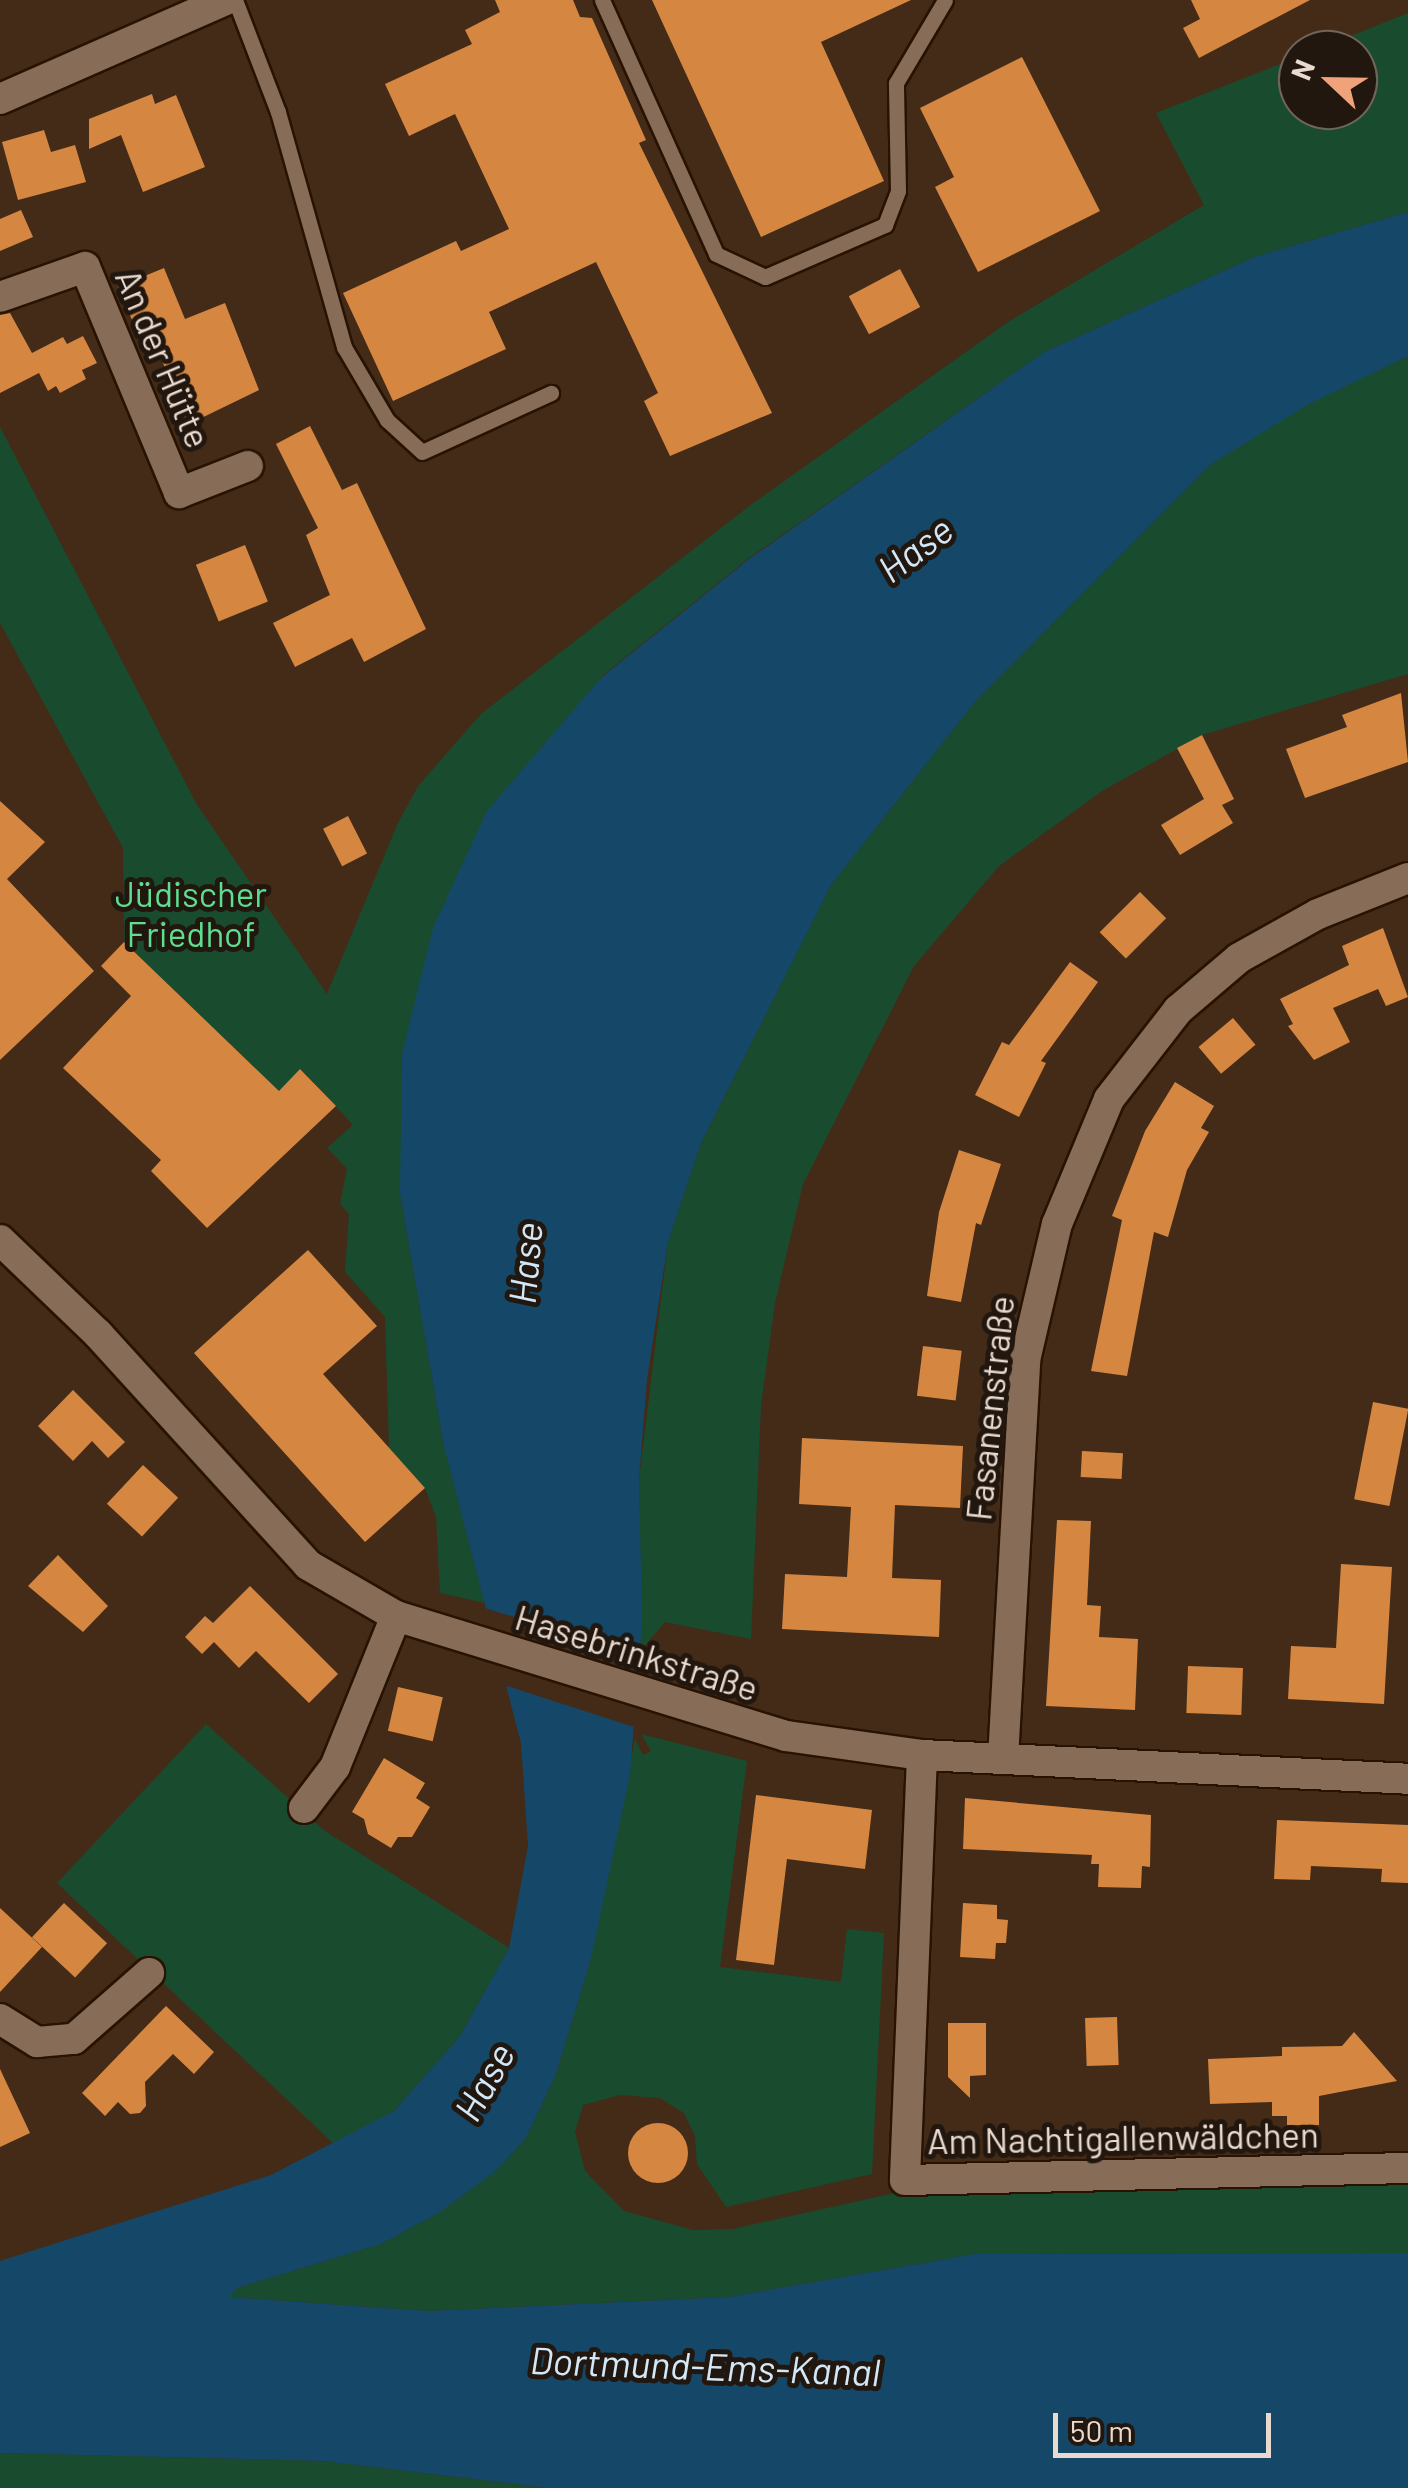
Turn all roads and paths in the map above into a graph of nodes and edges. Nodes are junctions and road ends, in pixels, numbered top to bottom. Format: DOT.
graph roads {
  1 [pos="226,0"];
  2 [pos="235,0"];
  3 [pos="602,0"];
  4 [pos="945,0"];
  5 [pos="0,99"];
  6 [pos="0,297"];
  7 [pos="551,393"];
  8 [pos="248,466"];
  9 [pos="1408,878"];
  10 [pos="0,1240"];
  11 [pos="396,1616"];
  12 [pos="922,1755"];
  13 [pos="1003,1759"];
  14 [pos="1408,1779"];
  15 [pos="304,1808"];
  16 [pos="149,1973"];
  17 [pos="0,2019"];
  18 [pos="1408,2168"];
  1 -- 5 [label="street"];
  2 -- 7 [label="lane"];
  3 -- 4 [label="lane"];
  6 -- 8 [label="street, An der Hütte"];
  9 -- 13 [label="street, Fasanenstraße"];
  10 -- 11 [label="street, Hasebrinkstraße"];
  11 -- 12 [label="street, Hasebrinkstraße"];
  11 -- 15 [label="street"];
  12 -- 13 [label="street, Hasebrinkstraße"];
  12 -- 18 [label="street, Am Nachtigallenwäldchen"];
  13 -- 14 [label="street, Hasebrinkstraße"];
  16 -- 17 [label="street"];
}
